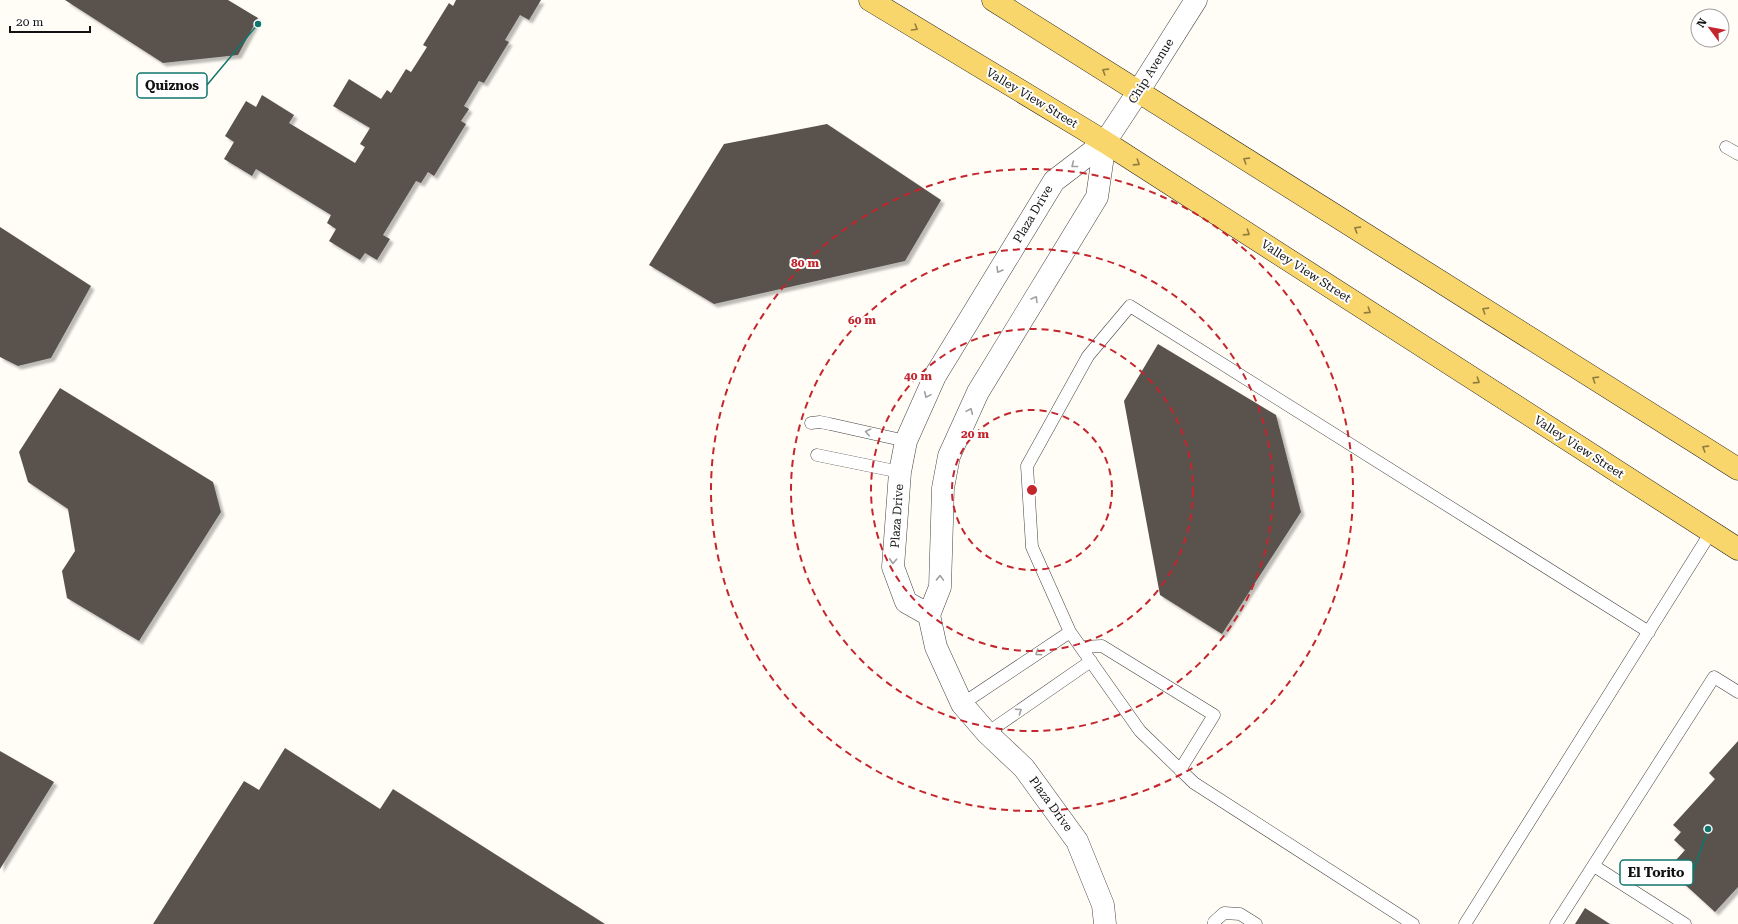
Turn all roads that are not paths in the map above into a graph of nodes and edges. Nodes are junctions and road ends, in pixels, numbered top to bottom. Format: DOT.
graph roads {
  1 [pos="870,0"];
  2 [pos="993,0"];
  3 [pos="1196,0"];
  4 [pos="1138,92"];
  5 [pos="1105,142"];
  6 [pos="1726,147"];
  7 [pos="1738,154"];
  8 [pos="811,423"];
  9 [pos="906,440"];
  10 [pos="817,455"];
  11 [pos="1738,469"];
  12 [pos="900,472"];
  13 [pos="1711,532"];
  14 [pos="1738,549"];
  15 [pos="929,615"];
  16 [pos="1070,632"];
  17 [pos="1648,632"];
  18 [pos="1082,647"];
  19 [pos="1091,661"];
  20 [pos="1738,692"];
  21 [pos="962,704"];
  22 [pos="987,733"];
  23 [pos="1180,770"];
  24 [pos="1594,866"];
  25 [pos="1105,924"];
  26 [pos="1214,924"];
  27 [pos="1256,924"];
  28 [pos="1413,924"];
  29 [pos="1465,924"];
  30 [pos="1556,924"];
  31 [pos="1685,924"];
  1 -- 5 [label="main road, Valley View Street, one-way"];
  4 -- 2 [label="main road, one-way"];
  3 -- 4 [label="street, Chip Avenue"];
  4 -- 5 [label="street, Chip Avenue"];
  11 -- 4 [label="main road, one-way"];
  5 -- 9 [label="street, Plaza Drive, one-way"];
  5 -- 13 [label="main road, Valley View Street, one-way"];
  15 -- 5 [label="street, one-way"];
  6 -- 7 [label="lane"];
  9 -- 8 [label="lane, one-way"];
  9 -- 12 [label="street, Plaza Drive"];
  10 -- 12 [label="lane"];
  12 -- 15 [label="street, Plaza Drive, one-way"];
  13 -- 14 [label="main road, Valley View Street"];
  13 -- 17 [label="lane"];
  15 -- 21 [label="street, Plaza Drive"];
  16 -- 17 [label="lane"];
  16 -- 18 [label="lane"];
  16 -- 21 [label="lane, one-way"];
  17 -- 29 [label="lane"];
  18 -- 19 [label="lane"];
  18 -- 23 [label="lane"];
  22 -- 19 [label="lane, one-way"];
  19 -- 23 [label="lane"];
  20 -- 24 [label="lane"];
  21 -- 22 [label="street, Plaza Drive"];
  22 -- 25 [label="street, Plaza Drive"];
  23 -- 28 [label="lane"];
  24 -- 30 [label="lane"];
  24 -- 31 [label="lane"];
  26 -- 27 [label="lane"];
}
